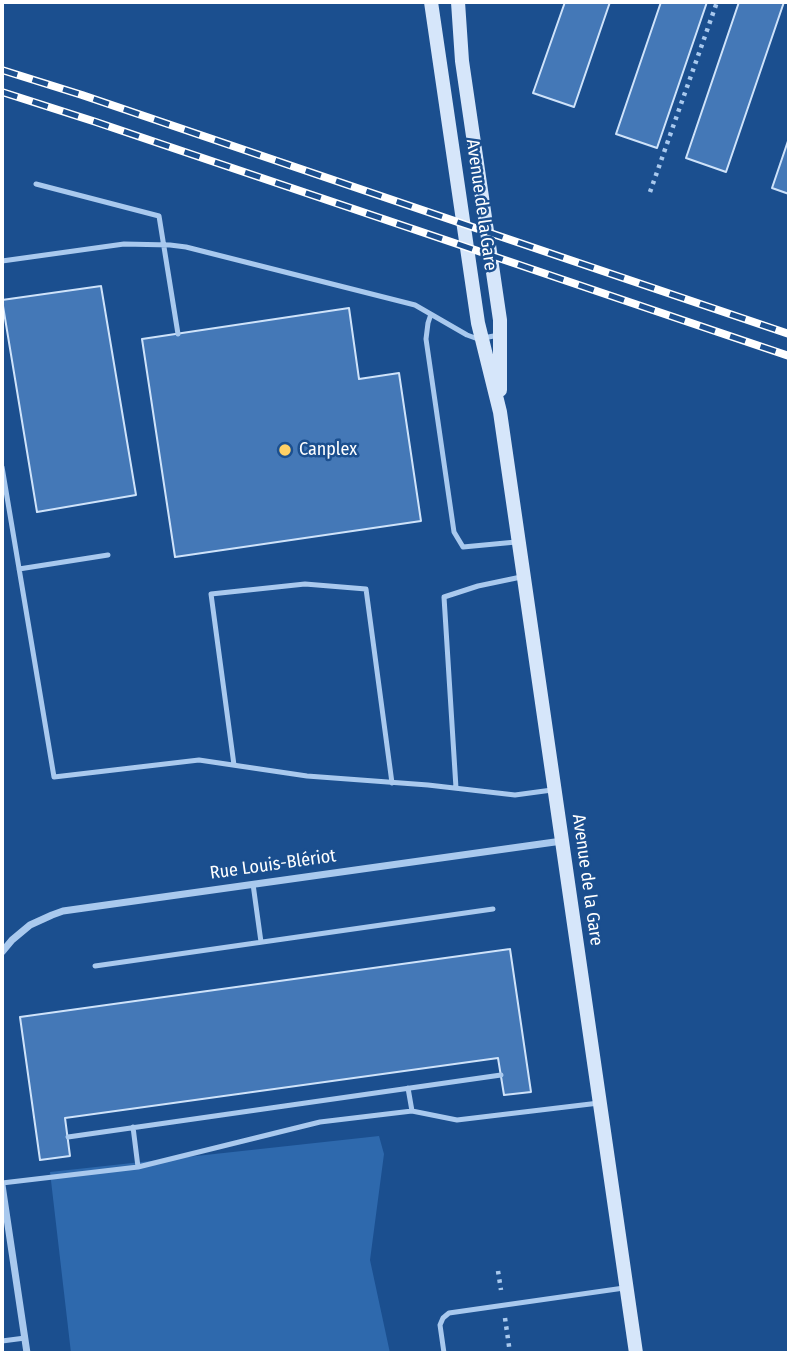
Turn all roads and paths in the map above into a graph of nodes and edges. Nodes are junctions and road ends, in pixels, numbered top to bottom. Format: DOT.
graph roads {
  1 [pos="431,2"];
  2 [pos="458,2"];
  3 [pos="717,2"];
  4 [pos="37,184"];
  5 [pos="650,192"];
  6 [pos="164,244"];
  7 [pos="2,261"];
  8 [pos="431,314"];
  9 [pos="178,334"];
  10 [pos="500,335"];
  11 [pos="482,338"];
  12 [pos="500,412"];
  13 [pos="2,467"];
  14 [pos="519,542"];
  15 [pos="108,555"];
  16 [pos="19,569"];
  17 [pos="524,576"];
  18 [pos="234,765"];
  19 [pos="392,783"];
  20 [pos="456,788"];
  21 [pos="554,790"];
  22 [pos="562,841"];
  23 [pos="253,884"];
  24 [pos="493,909"];
  25 [pos="261,942"];
  26 [pos="2,952"];
  27 [pos="95,966"];
  28 [pos="501,1075"];
  29 [pos="408,1088"];
  30 [pos="600,1103"];
  31 [pos="412,1111"];
  32 [pos="133,1127"];
  33 [pos="68,1137"];
  34 [pos="138,1167"];
  35 [pos="2,1184"];
  36 [pos="498,1272"];
  37 [pos="627,1287"];
  38 [pos="500,1290"];
  39 [pos="505,1318"];
  40 [pos="25,1338"];
  41 [pos="2,1341"];
  42 [pos="27,1353"];
  43 [pos="444,1353"];
  44 [pos="510,1353"];
  45 [pos="636,1353"];
  1 -- 11 [label="street, Avenue de la Gare"];
  2 -- 10 [label="street, Avenue de la Gare"];
  3 -- 5 [label="path"];
  4 -- 6 [label="lane"];
  6 -- 7 [label="lane"];
  6 -- 8 [label="lane"];
  6 -- 9 [label="lane"];
  8 -- 11 [label="lane"];
  8 -- 14 [label="lane"];
  10 -- 11 [label="lane"];
  10 -- 12 [label="street, Avenue de la Gare"];
  11 -- 12 [label="street, Avenue de la Gare"];
  12 -- 14 [label="street, Avenue de la Gare"];
  13 -- 16 [label="lane"];
  14 -- 17 [label="street, Avenue de la Gare"];
  15 -- 16 [label="lane"];
  16 -- 18 [label="lane"];
  17 -- 20 [label="lane"];
  17 -- 21 [label="street, Avenue de la Gare"];
  18 -- 19 [label="lane"];
  18 -- 19 [label="lane"];
  19 -- 20 [label="lane"];
  20 -- 21 [label="lane"];
  21 -- 22 [label="street, Avenue de la Gare"];
  22 -- 23 [label="street, Rue Louis-Blériot"];
  22 -- 30 [label="street, Avenue de la Gare"];
  23 -- 25 [label="lane"];
  23 -- 26 [label="street, Rue Louis-Blériot"];
  24 -- 25 [label="lane"];
  25 -- 27 [label="lane"];
  28 -- 29 [label="lane"];
  29 -- 31 [label="lane"];
  29 -- 32 [label="lane"];
  30 -- 31 [label="lane"];
  30 -- 37 [label="street, Avenue de la Gare"];
  31 -- 34 [label="lane"];
  32 -- 33 [label="lane"];
  32 -- 34 [label="lane"];
  34 -- 35 [label="lane"];
  35 -- 40 [label="street"];
  36 -- 38 [label="path"];
  37 -- 43 [label="lane"];
  37 -- 45 [label="street, Avenue de la Gare"];
  39 -- 44 [label="path"];
  40 -- 41 [label="lane"];
  40 -- 42 [label="street"];
}
